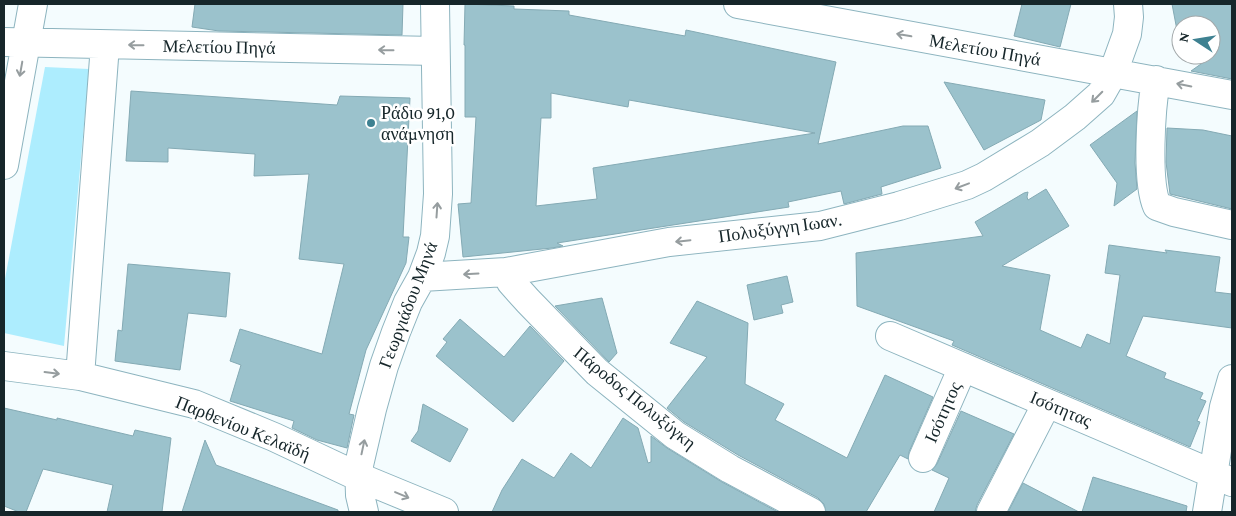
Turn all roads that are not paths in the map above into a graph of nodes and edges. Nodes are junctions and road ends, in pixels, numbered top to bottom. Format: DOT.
graph roads {
  1 [pos="33,4"];
  2 [pos="435,4"];
  3 [pos="738,4"];
  4 [pos="1128,4"];
  5 [pos="766,6"];
  6 [pos="15,42"];
  7 [pos="105,45"];
  8 [pos="435,51"];
  9 [pos="1112,73"];
  10 [pos="1156,80"];
  11 [pos="1232,95"];
  12 [pos="4,166"];
  13 [pos="1232,225"];
  14 [pos="506,272"];
  15 [pos="422,277"];
  16 [pos="890,336"];
  17 [pos="4,366"];
  18 [pos="963,367"];
  19 [pos="80,376"];
  20 [pos="1232,379"];
  21 [pos="1047,403"];
  22 [pos="922,458"];
  23 [pos="359,477"];
  24 [pos="1222,478"];
  25 [pos="364,512"];
  26 [pos="444,512"];
  27 [pos="811,512"];
  28 [pos="991,512"];
  29 [pos="1207,512"];
  1 -- 6 [label="street"];
  2 -- 8 [label="street, Γεωργιάδου Μηνά"];
  3 -- 5 [label="street, Μελετίου Πηγά"];
  4 -- 9 [label="street, Πολυξύγγη Ιωαν."];
  9 -- 5 [label="street, Μελετίου Πηγά, one-way"];
  6 -- 7 [label="street, Μελετίου Πηγά"];
  6 -- 12 [label="street, one-way"];
  8 -- 7 [label="street, Μελετίου Πηγά, one-way"];
  7 -- 19 [label="street"];
  15 -- 8 [label="street, Γεωργιάδου Μηνά, one-way"];
  9 -- 10 [label="street, Μελετίου Πηγά"];
  9 -- 14 [label="street, Πολυξύγγη Ιωαν., one-way"];
  11 -- 10 [label="street, Μελετίου Πηγά, one-way"];
  10 -- 13 [label="street"];
  14 -- 15 [label="street, Πολυξύγγη Ιωαν., one-way"];
  14 -- 27 [label="street, Πάροδος Πολυξύγκη"];
  23 -- 15 [label="street, Γεωργιάδου Μηνά, one-way"];
  16 -- 18 [label="street, Ισότητας"];
  17 -- 19 [label="street, Παρθενίου Κελαϊδή, one-way"];
  18 -- 21 [label="street, Ισότητας"];
  18 -- 22 [label="street, Ισότητος"];
  19 -- 23 [label="street, Παρθενίου Κελαϊδή"];
  20 -- 24 [label="street"];
  21 -- 24 [label="street, Ισότητας"];
  21 -- 28 [label="street"];
  23 -- 25 [label="street, Γεωργιάδου Μηνά"];
  23 -- 26 [label="street, Παρθενίου Κελαϊδή, one-way"];
  24 -- 29 [label="street"];
}
